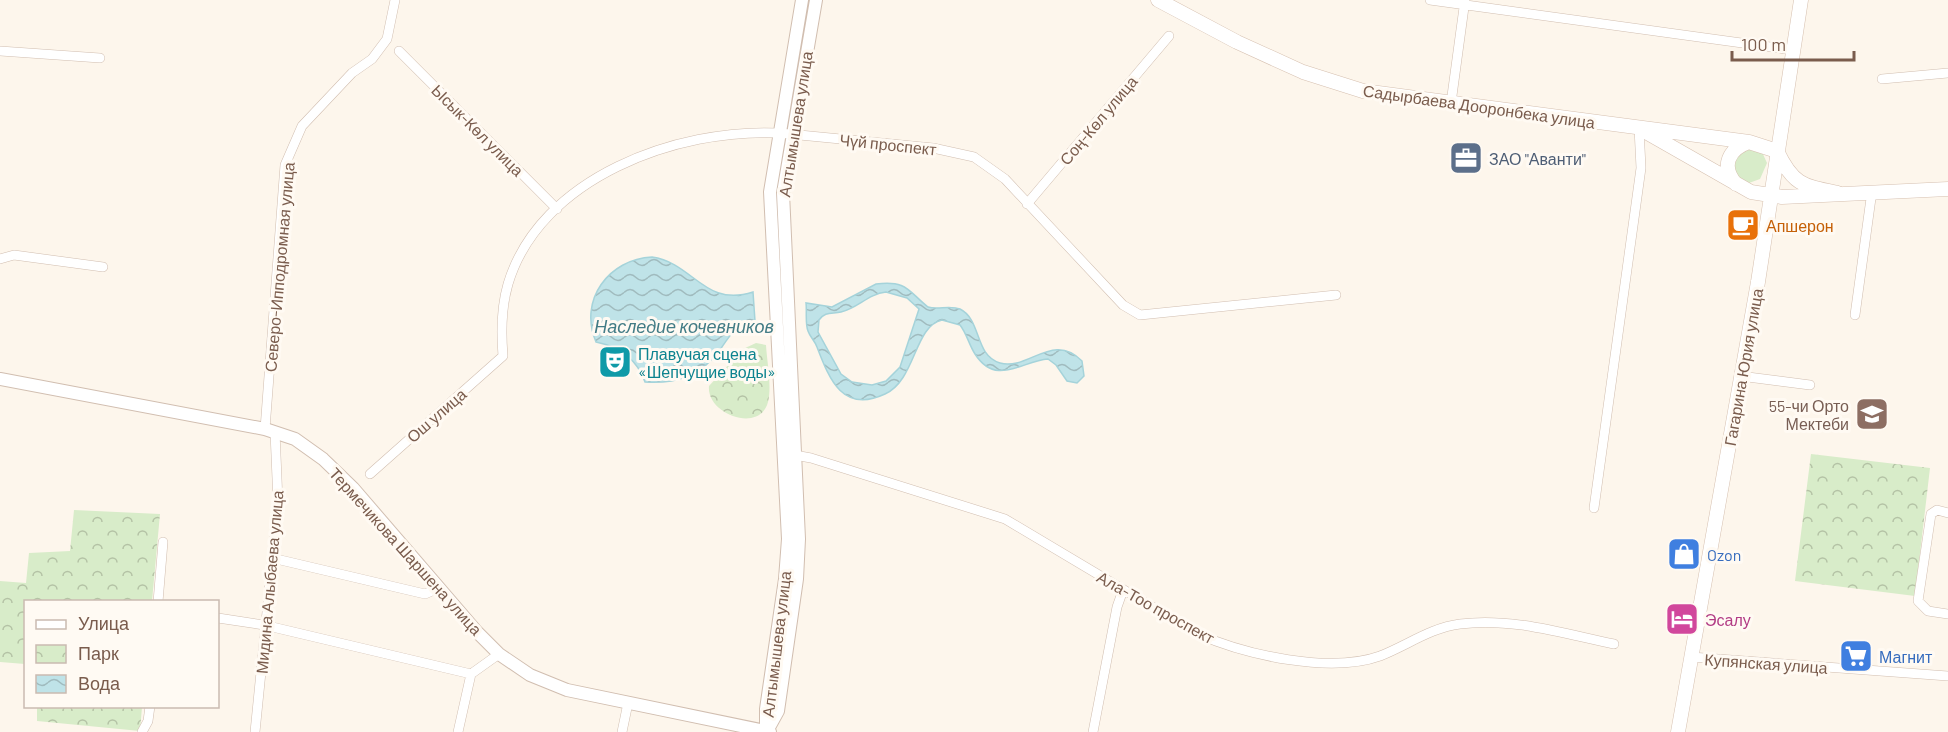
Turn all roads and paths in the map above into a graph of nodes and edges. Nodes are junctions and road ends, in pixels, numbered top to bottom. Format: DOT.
graph roads {
  1 [pos="395,0"];
  2 [pos="802,0"];
  3 [pos="816,0"];
  4 [pos="1158,0"];
  5 [pos="1430,0"];
  6 [pos="1801,0"];
  7 [pos="1465,2"];
  8 [pos="1169,36"];
  9 [pos="1793,50"];
  10 [pos="0,51"];
  11 [pos="399,51"];
  12 [pos="100,58"];
  13 [pos="1948,73"];
  14 [pos="1882,79"];
  15 [pos="1451,103"];
  16 [pos="1639,128"];
  17 [pos="786,133"];
  18 [pos="1749,142"];
  19 [pos="1777,151"];
  20 [pos="1740,188"];
  21 [pos="1948,189"];
  22 [pos="1872,191"];
  23 [pos="1838,193"];
  24 [pos="1771,194"];
  25 [pos="1027,204"];
  26 [pos="557,209"];
  27 [pos="0,259"];
  28 [pos="103,267"];
  29 [pos="1336,295"];
  30 [pos="1855,315"];
  31 [pos="503,356"];
  32 [pos="1740,376"];
  33 [pos="0,379"];
  34 [pos="1810,386"];
  35 [pos="270,430"];
  36 [pos="783,454"];
  37 [pos="796,454"];
  38 [pos="370,474"];
  39 [pos="1594,508"];
  40 [pos="1948,513"];
  41 [pos="163,542"];
  42 [pos="272,558"];
  43 [pos="439,588"];
  44 [pos="1124,590"];
  45 [pos="158,600"];
  46 [pos="1948,614"];
  47 [pos="219,618"];
  48 [pos="264,625"];
  49 [pos="1614,644"];
  50 [pos="499,654"];
  51 [pos="1691,657"];
  52 [pos="471,674"];
  53 [pos="1948,676"];
  54 [pos="628,703"];
  55 [pos="150,708"];
  56 [pos="142,732"];
  57 [pos="255,732"];
  58 [pos="458,732"];
  59 [pos="622,732"];
  60 [pos="768,732"];
  61 [pos="1093,732"];
  62 [pos="1678,732"];
  1 -- 35 [label="street, Северо-Ипподромная улица"];
  2 -- 17 [label="street, Алтымышева улица"];
  3 -- 17 [label="street, Алтымышева улица"];
  4 -- 15 [label="main road, Садырбаева Дооронбека улица"];
  5 -- 7 [label="street"];
  6 -- 9 [label="main road, Гагарина Юрия улица"];
  7 -- 9 [label="street"];
  7 -- 15 [label="street"];
  8 -- 25 [label="street, Соң-Көл улица"];
  9 -- 19 [label="main road, Гагарина Юрия улица"];
  10 -- 12 [label="street"];
  11 -- 26 [label="street, Ысык-Көл улица"];
  13 -- 14 [label="street"];
  15 -- 16 [label="main road, Садырбаева Дооронбека улица"];
  16 -- 18 [label="main road, Садырбаева Дооронбека улица"];
  16 -- 20 [label="main road, Садырбаева Дооронбека улица"];
  16 -- 39 [label="street"];
  17 -- 25 [label="street, Чүй проспект"];
  17 -- 26 [label="street, Чүй проспект"];
  17 -- 36 [label="street, Алтымышева улица"];
  17 -- 37 [label="street, Алтымышева улица"];
  18 -- 19 [label="main road, Садырбаева Дооронбека улица"];
  18 -- 20 [label="main road"];
  19 -- 23 [label="main road"];
  19 -- 24 [label="main road, Гагарина Юрия улица"];
  20 -- 24 [label="main road, Садырбаева Дооронбека улица"];
  21 -- 22 [label="main road, Садырбаева Дооронбека улица"];
  22 -- 23 [label="main road, Садырбаева Дооронбека улица"];
  22 -- 30 [label="street"];
  23 -- 24 [label="main road, Садырбаева Дооронбека улица"];
  24 -- 32 [label="main road, Гагарина Юрия улица"];
  25 -- 29 [label="street, Чүй проспект"];
  26 -- 31 [label="street, Чүй проспект"];
  27 -- 28 [label="street"];
  31 -- 38 [label="street, Ош улица"];
  32 -- 34 [label="street"];
  32 -- 51 [label="main road, Гагарина Юрия улица"];
  33 -- 35 [label="street, Термечикова Шаршена улица"];
  35 -- 42 [label="street, Мидина Алыбаева улица"];
  35 -- 43 [label="street, Термечикова Шаршена улица"];
  36 -- 37 [label="street, Ала-Тоо проспект"];
  36 -- 60 [label="street, Алтымышева улица"];
  37 -- 44 [label="street, Ала-Тоо проспект"];
  37 -- 60 [label="street, Алтымышева улица"];
  40 -- 46 [label="street"];
  41 -- 45 [label="street"];
  42 -- 43 [label="street"];
  42 -- 48 [label="street, Мидина Алыбаева улица"];
  43 -- 50 [label="street, Термечикова Шаршена улица"];
  44 -- 49 [label="street, Ала-Тоо проспект"];
  44 -- 61 [label="street"];
  47 -- 48 [label="street"];
  48 -- 52 [label="street"];
  48 -- 57 [label="street, Мидина Алыбаева улица"];
  50 -- 52 [label="street"];
  50 -- 54 [label="street, Термечикова Шаршена улица"];
  51 -- 53 [label="street, Купянская улица"];
  51 -- 62 [label="main road, Гагарина Юрия улица"];
  52 -- 58 [label="street"];
  54 -- 59 [label="street"];
  54 -- 60 [label="street, Термечикова Шаршена улица"];
  55 -- 56 [label="street"];
}
